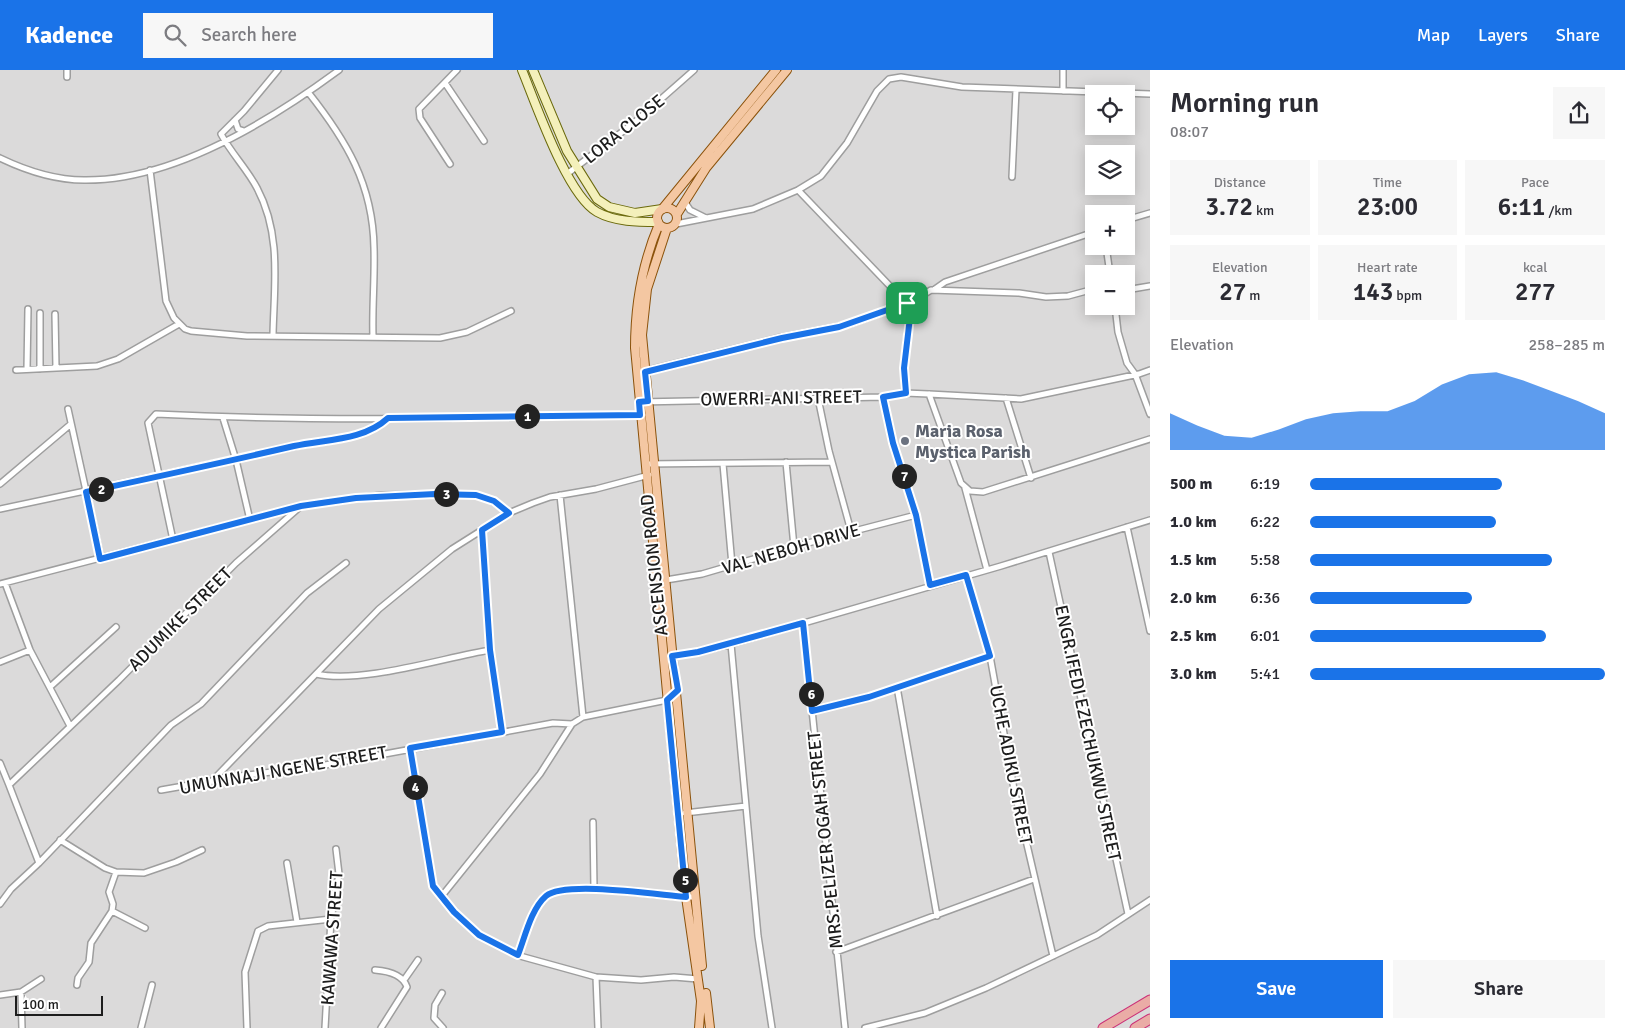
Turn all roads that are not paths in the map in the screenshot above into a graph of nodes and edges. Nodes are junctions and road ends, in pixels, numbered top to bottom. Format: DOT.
graph roads {
  1 [pos="67,70"];
  2 [pos="278,70"];
  3 [pos="339,70"];
  4 [pos="457,70"];
  5 [pos="522,70"];
  6 [pos="532,70"];
  7 [pos="694,70"];
  8 [pos="776,70"];
  9 [pos="787,70"];
  10 [pos="1063,70"];
  11 [pos="67,76"];
  12 [pos="445,83"];
  13 [pos="1016,90"];
  14 [pos="1063,91"];
  15 [pos="308,92"];
  16 [pos="1150,94"];
  17 [pos="235,120"];
  18 [pos="244,131"];
  19 [pos="224,140"];
  20 [pos="484,141"];
  21 [pos="0,158"];
  22 [pos="450,164"];
  23 [pos="576,168"];
  24 [pos="150,170"];
  25 [pos="567,174"];
  26 [pos="1012,177"];
  27 [pos="798,190"];
  28 [pos="684,201"];
  29 [pos="662,209"];
  30 [pos="1150,213"];
  31 [pos="677,214"];
  32 [pos="1135,217"];
  33 [pos="707,218"];
  34 [pos="658,223"];
  35 [pos="676,224"];
  36 [pos="668,228"];
  37 [pos="1085,235"];
  38 [pos="1150,286"];
  39 [pos="1135,288"];
  40 [pos="934,290"];
  41 [pos="1085,291"];
  42 [pos="907,303"];
  43 [pos="28,309"];
  44 [pos="511,311"];
  45 [pos="40,314"];
  46 [pos="54,314"];
  47 [pos="1116,315"];
  48 [pos="179,324"];
  49 [pos="273,335"];
  50 [pos="373,336"];
  51 [pos="56,368"];
  52 [pos="27,369"];
  53 [pos="40,369"];
  54 [pos="16,370"];
  55 [pos="1150,370"];
  56 [pos="645,372"];
  57 [pos="1135,374"];
  58 [pos="906,393"];
  59 [pos="929,394"];
  60 [pos="883,397"];
  61 [pos="818,398"];
  62 [pos="1006,398"];
  63 [pos="643,402"];
  64 [pos="68,408"];
  65 [pos="1150,414"];
  66 [pos="645,415"];
  67 [pos="223,418"];
  68 [pos="388,418"];
  69 [pos="71,424"];
  70 [pos="1150,440"];
  71 [pos="236,460"];
  72 [pos="786,462"];
  73 [pos="832,462"];
  74 [pos="645,464"];
  75 [pos="654,464"];
  76 [pos="723,464"];
  77 [pos="646,475"];
  78 [pos="655,475"];
  79 [pos="160,476"];
  80 [pos="1030,478"];
  81 [pos="0,484"];
  82 [pos="965,488"];
  83 [pos="86,492"];
  84 [pos="560,495"];
  85 [pos="301,506"];
  86 [pos="0,510"];
  87 [pos="509,513"];
  88 [pos="916,515"];
  89 [pos="250,520"];
  90 [pos="1150,520"];
  91 [pos="1128,527"];
  92 [pos="482,530"];
  93 [pos="851,532"];
  94 [pos="173,540"];
  95 [pos="794,547"];
  96 [pos="1049,552"];
  97 [pos="100,559"];
  98 [pos="346,563"];
  99 [pos="732,565"];
  100 [pos="987,570"];
  101 [pos="966,575"];
  102 [pos="666,580"];
  103 [pos="2,584"];
  104 [pos="930,585"];
  105 [pos="803,623"];
  106 [pos="116,627"];
  107 [pos="1150,631"];
  108 [pos="731,644"];
  109 [pos="30,650"];
  110 [pos="490,650"];
  111 [pos="672,656"];
  112 [pos="990,656"];
  113 [pos="0,662"];
  114 [pos="316,674"];
  115 [pos="50,687"];
  116 [pos="897,687"];
  117 [pos="678,690"];
  118 [pos="667,700"];
  119 [pos="812,711"];
  120 [pos="583,717"];
  121 [pos="572,724"];
  122 [pos="70,726"];
  123 [pos="502,732"];
  124 [pos="410,748"];
  125 [pos="0,763"];
  126 [pos="211,782"];
  127 [pos="9,785"];
  128 [pos="161,790"];
  129 [pos="746,806"];
  130 [pos="682,813"];
  131 [pos="593,822"];
  132 [pos="60,840"];
  133 [pos="336,849"];
  134 [pos="202,850"];
  135 [pos="39,863"];
  136 [pos="287,863"];
  137 [pos="116,872"];
  138 [pos="1034,879"];
  139 [pos="594,889"];
  140 [pos="441,897"];
  141 [pos="690,897"];
  142 [pos="1150,900"];
  143 [pos="0,904"];
  144 [pos="112,911"];
  145 [pos="1128,914"];
  146 [pos="937,916"];
  147 [pos="331,919"];
  148 [pos="297,922"];
  149 [pos="145,928"];
  150 [pos="836,952"];
  151 [pos="518,955"];
  152 [pos="1053,956"];
  153 [pos="418,960"];
  154 [pos="375,970"];
  155 [pos="596,977"];
  156 [pos="41,979"];
  157 [pos="699,979"];
  158 [pos="404,980"];
  159 [pos="77,985"];
  160 [pos="152,985"];
  161 [pos="20,992"];
  162 [pos="442,994"];
  163 [pos="0,995"];
  164 [pos="1150,1000"];
  165 [pos="22,1028"];
  166 [pos="141,1028"];
  167 [pos="247,1028"];
  168 [pos="325,1028"];
  169 [pos="381,1028"];
  170 [pos="443,1028"];
  171 [pos="598,1028"];
  172 [pos="699,1028"];
  173 [pos="710,1028"];
  174 [pos="772,1028"];
  175 [pos="845,1028"];
  176 [pos="866,1028"];
  177 [pos="1103,1028"];
  1 -- 11 [label="street"];
  2 -- 17 [label="street"];
  3 -- 15 [label="street"];
  4 -- 12 [label="street"];
  5 -- 25 [label="main road"];
  6 -- 23 [label="main road"];
  7 -- 23 [label="street, LORA CLOSE"];
  8 -- 29 [label="main road"];
  9 -- 28 [label="main road"];
  10 -- 14 [label="street"];
  12 -- 20 [label="street"];
  12 -- 22 [label="street"];
  13 -- 14 [label="street"];
  13 -- 26 [label="street"];
  13 -- 27 [label="street"];
  14 -- 16 [label="street"];
  15 -- 18 [label="street"];
  15 -- 50 [label="street"];
  17 -- 18 [label="street"];
  17 -- 19 [label="street"];
  18 -- 19 [label="street"];
  19 -- 24 [label="street"];
  19 -- 49 [label="street"];
  21 -- 24 [label="street"];
  23 -- 25 [label="street, LORA CLOSE"];
  23 -- 29 [label="main road"];
  24 -- 48 [label="street"];
  25 -- 34 [label="main road"];
  27 -- 33 [label="street"];
  27 -- 42 [label="street"];
  28 -- 31 [label="main road"];
  28 -- 33 [label="street"];
  29 -- 31 [label="main road"];
  29 -- 34 [label="main road"];
  30 -- 32 [label="street"];
  31 -- 35 [label="main road"];
  33 -- 35 [label="street"];
  34 -- 36 [label="main road"];
  34 -- 63 [label="main road, ASCENSION ROAD"];
  35 -- 36 [label="main road"];
  36 -- 56 [label="main road, ASCENSION ROAD"];
  37 -- 40 [label="street"];
  38 -- 39 [label="street"];
  40 -- 41 [label="street"];
  40 -- 42 [label="street"];
  42 -- 56 [label="street"];
  42 -- 58 [label="street"];
  43 -- 52 [label="street"];
  44 -- 50 [label="street"];
  45 -- 53 [label="street"];
  46 -- 51 [label="street"];
  47 -- 57 [label="street"];
  48 -- 49 [label="street"];
  48 -- 51 [label="street"];
  49 -- 50 [label="street"];
  51 -- 53 [label="street"];
  52 -- 53 [label="street"];
  52 -- 54 [label="street"];
  55 -- 57 [label="street, OWERRI-ANI STREET"];
  56 -- 63 [label="main road, ASCENSION ROAD"];
  57 -- 62 [label="street, OWERRI-ANI STREET"];
  57 -- 65 [label="street"];
  58 -- 59 [label="street, OWERRI-ANI STREET"];
  58 -- 60 [label="street, OWERRI-ANI STREET"];
  59 -- 62 [label="street, OWERRI-ANI STREET"];
  59 -- 82 [label="street"];
  60 -- 61 [label="street, OWERRI-ANI STREET"];
  60 -- 88 [label="street"];
  61 -- 63 [label="street, OWERRI-ANI STREET"];
  61 -- 73 [label="street"];
  62 -- 80 [label="street"];
  63 -- 66 [label="main road, ASCENSION ROAD"];
  64 -- 69 [label="street"];
  66 -- 68 [label="street"];
  66 -- 74 [label="main road, ASCENSION ROAD"];
  66 -- 75 [label="main road, ASCENSION ROAD"];
  67 -- 68 [label="street"];
  67 -- 71 [label="street"];
  67 -- 79 [label="street"];
  68 -- 71 [label="street"];
  69 -- 81 [label="street"];
  69 -- 83 [label="street"];
  70 -- 80 [label="street"];
  71 -- 79 [label="street"];
  71 -- 89 [label="street"];
  72 -- 73 [label="street"];
  72 -- 76 [label="street"];
  72 -- 95 [label="street"];
  73 -- 93 [label="street"];
  74 -- 75 [label="street"];
  74 -- 77 [label="main road, ASCENSION ROAD"];
  75 -- 76 [label="street"];
  75 -- 78 [label="main road, ASCENSION ROAD"];
  76 -- 99 [label="street"];
  77 -- 78 [label="street"];
  77 -- 84 [label="street"];
  77 -- 118 [label="main road, ASCENSION ROAD"];
  78 -- 102 [label="main road, ASCENSION ROAD"];
  79 -- 83 [label="street"];
  79 -- 94 [label="street"];
  80 -- 82 [label="street"];
  82 -- 100 [label="street"];
  83 -- 86 [label="street"];
  83 -- 97 [label="street"];
  84 -- 87 [label="street"];
  84 -- 120 [label="street"];
  85 -- 87 [label="street"];
  85 -- 89 [label="street"];
  85 -- 122 [label="street, ADUMIKE STREET"];
  87 -- 92 [label="street"];
  88 -- 93 [label="street, VAL NEBOH DRIVE"];
  88 -- 104 [label="street"];
  89 -- 94 [label="street"];
  90 -- 91 [label="street"];
  91 -- 96 [label="street"];
  91 -- 107 [label="street"];
  92 -- 110 [label="street"];
  92 -- 114 [label="street"];
  93 -- 95 [label="street, VAL NEBOH DRIVE"];
  94 -- 97 [label="street"];
  95 -- 99 [label="street, VAL NEBOH DRIVE"];
  96 -- 100 [label="street"];
  96 -- 145 [label="street, ENGR.IFEDI EZECHUKWU STREET"];
  97 -- 103 [label="street"];
  98 -- 132 [label="street"];
  99 -- 102 [label="street, VAL NEBOH DRIVE"];
  100 -- 101 [label="street"];
  101 -- 104 [label="street"];
  101 -- 112 [label="street, UCHE ADIKU STREET"];
  102 -- 111 [label="main road, ASCENSION ROAD"];
  103 -- 109 [label="street"];
  104 -- 105 [label="street"];
  105 -- 108 [label="street"];
  105 -- 119 [label="street, MRS.PELIZER OGAH STREET"];
  106 -- 115 [label="street"];
  108 -- 111 [label="street"];
  108 -- 129 [label="street"];
  109 -- 113 [label="street"];
  109 -- 115 [label="street"];
  110 -- 114 [label="street"];
  110 -- 123 [label="street"];
  111 -- 117 [label="main road, ASCENSION ROAD"];
  112 -- 116 [label="street"];
  112 -- 138 [label="street, UCHE ADIKU STREET"];
  114 -- 126 [label="street"];
  115 -- 122 [label="street"];
  116 -- 119 [label="street"];
  116 -- 146 [label="street"];
  117 -- 118 [label="street"];
  117 -- 130 [label="main road, ASCENSION ROAD"];
  118 -- 120 [label="street"];
  118 -- 130 [label="main road, ASCENSION ROAD"];
  119 -- 150 [label="street, MRS.PELIZER OGAH STREET"];
  120 -- 121 [label="street"];
  121 -- 123 [label="street, UMUNNAJI NGENE STREET"];
  121 -- 140 [label="street"];
  122 -- 127 [label="street, ADUMIKE STREET"];
  123 -- 124 [label="street, UMUNNAJI NGENE STREET"];
  124 -- 126 [label="street, UMUNNAJI NGENE STREET"];
  124 -- 140 [label="street"];
  125 -- 127 [label="street"];
  126 -- 128 [label="street, UMUNNAJI NGENE STREET"];
  127 -- 135 [label="street"];
  129 -- 130 [label="street"];
  129 -- 174 [label="street"];
  130 -- 141 [label="main road, ASCENSION ROAD"];
  131 -- 139 [label="street"];
  132 -- 135 [label="street"];
  132 -- 137 [label="street"];
  133 -- 147 [label="street, KAWAWA STREET"];
  134 -- 137 [label="street"];
  135 -- 143 [label="street"];
  136 -- 148 [label="street"];
  137 -- 144 [label="street"];
  138 -- 146 [label="street"];
  138 -- 152 [label="street, UCHE ADIKU STREET"];
  139 -- 141 [label="street"];
  139 -- 151 [label="street"];
  140 -- 151 [label="street"];
  141 -- 157 [label="main road, ASCENSION ROAD"];
  141 -- 173 [label="main road, ASCENSION ROAD"];
  142 -- 145 [label="street"];
  144 -- 149 [label="street"];
  144 -- 159 [label="street"];
  145 -- 152 [label="street"];
  146 -- 150 [label="street"];
  147 -- 148 [label="street"];
  147 -- 168 [label="street, KAWAWA STREET"];
  148 -- 167 [label="street"];
  150 -- 175 [label="street, MRS.PELIZER OGAH STREET"];
  151 -- 155 [label="street"];
  152 -- 176 [label="street"];
  153 -- 158 [label="street"];
  154 -- 158 [label="street"];
  155 -- 157 [label="street"];
  155 -- 171 [label="street"];
  156 -- 161 [label="street"];
  157 -- 172 [label="main road, ASCENSION ROAD"];
  158 -- 169 [label="street"];
  160 -- 166 [label="street"];
  161 -- 163 [label="street"];
  161 -- 165 [label="street"];
  162 -- 170 [label="street"];
  164 -- 177 [label="highway"];
}
